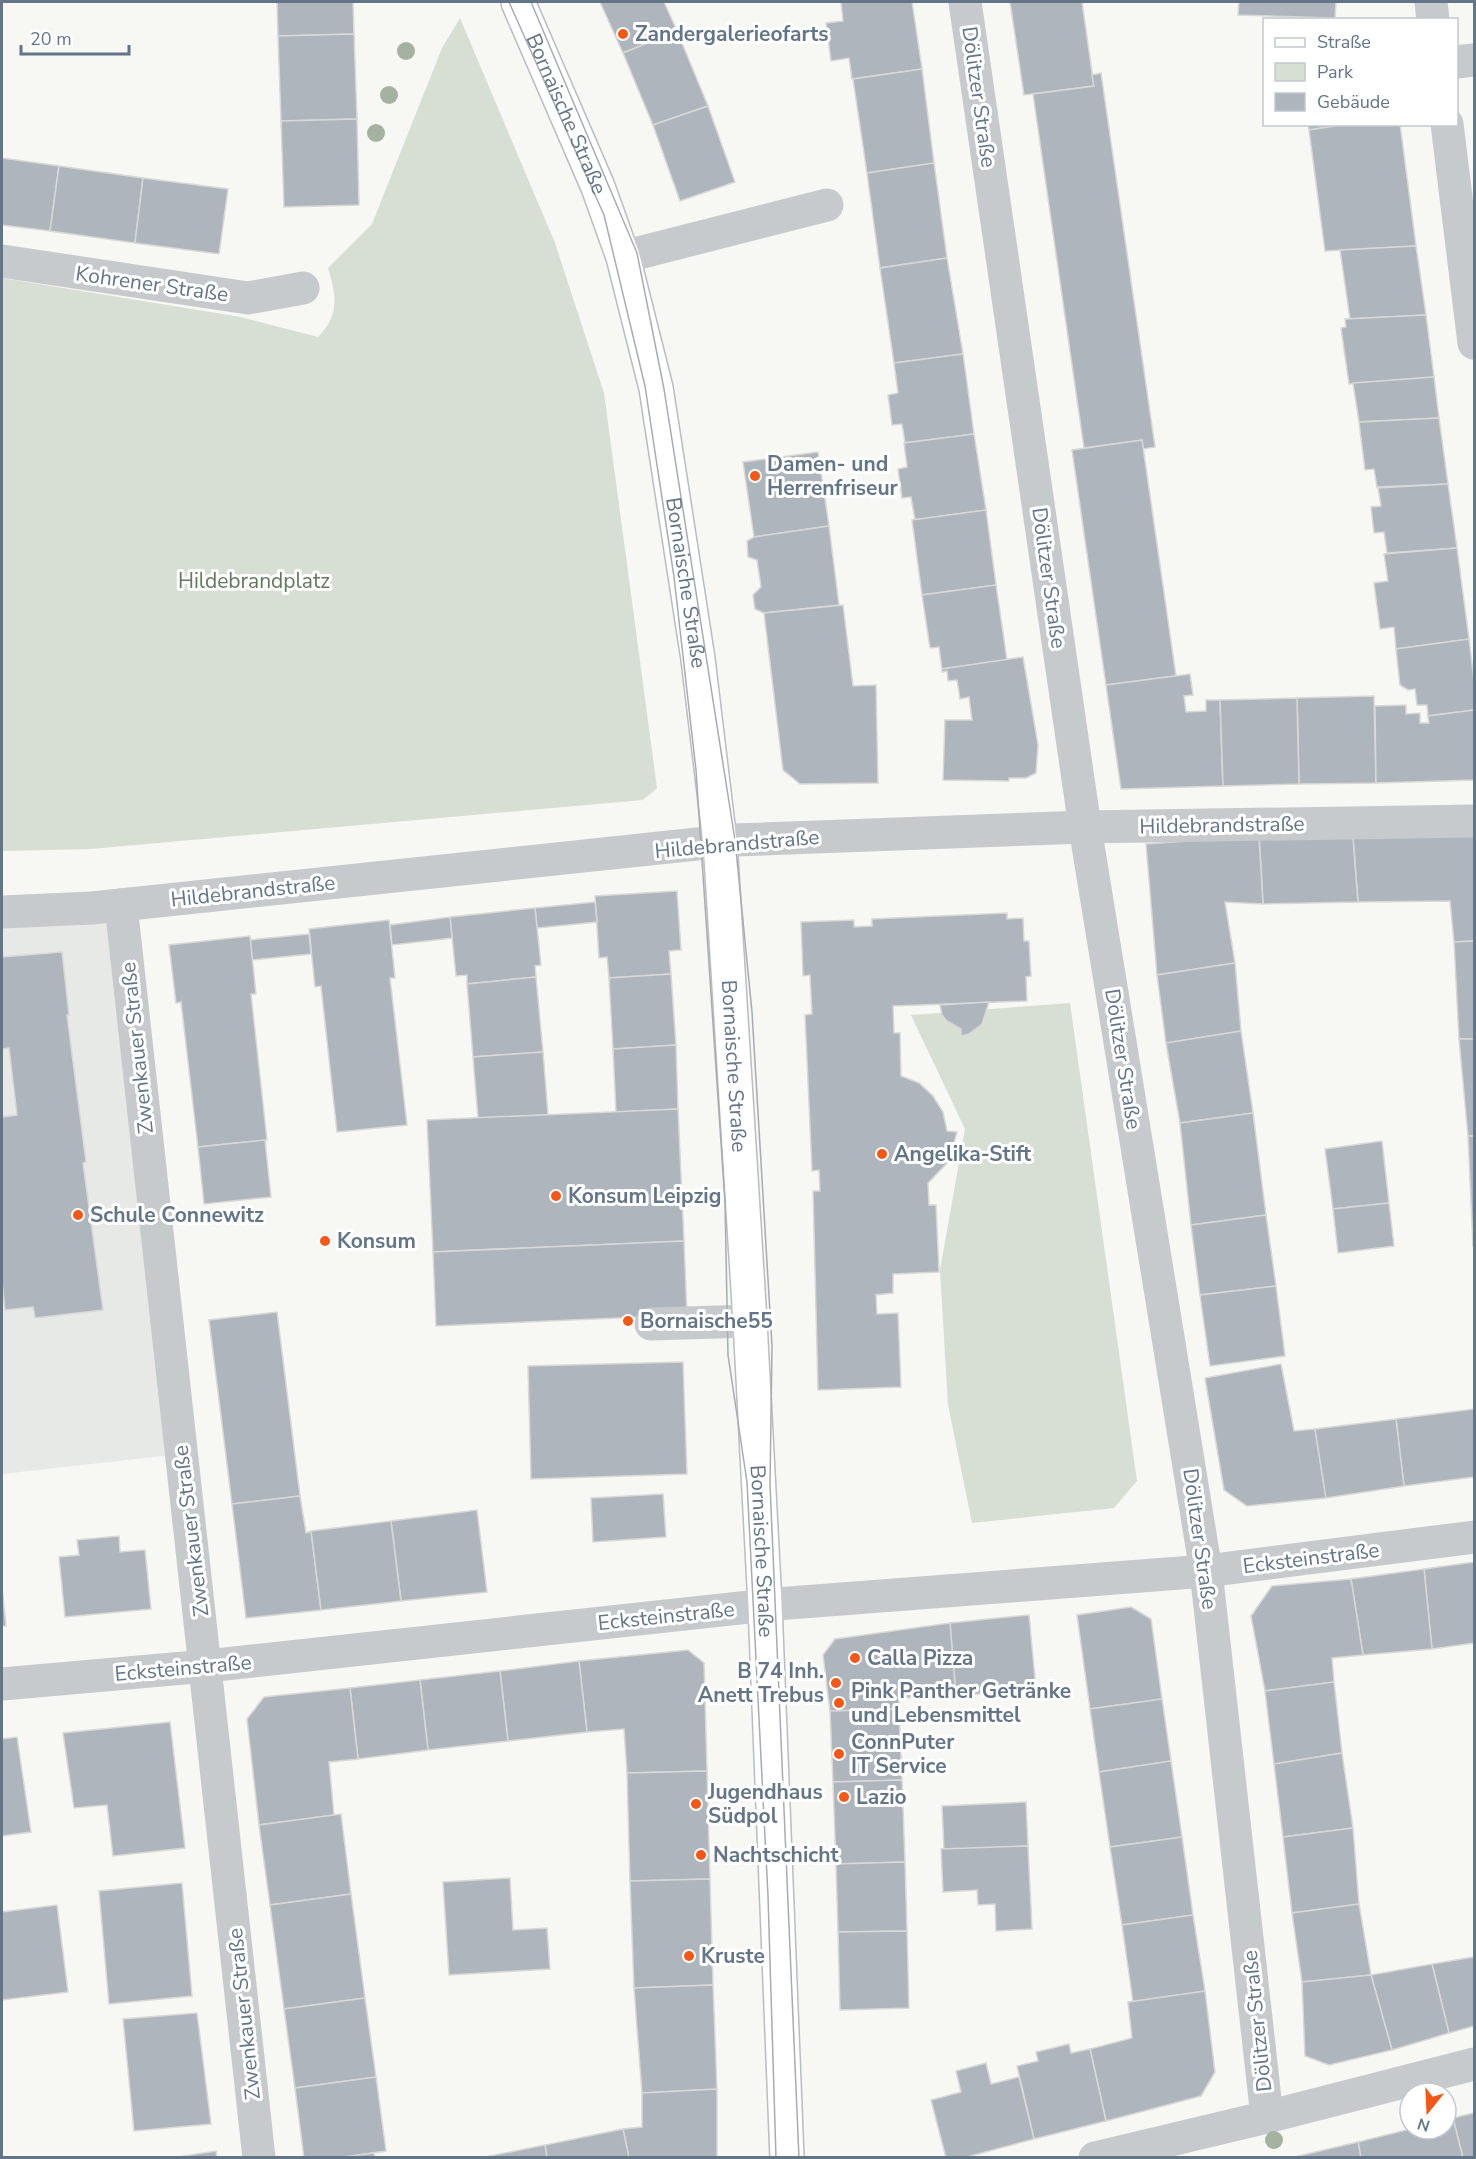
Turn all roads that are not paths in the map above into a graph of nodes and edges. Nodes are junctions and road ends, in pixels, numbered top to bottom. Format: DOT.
graph roads {
  1 [pos="518,2"];
  2 [pos="965,2"];
  3 [pos="1431,2"];
  4 [pos="1433,18"];
  5 [pos="1474,60"];
  6 [pos="1458,62"];
  7 [pos="1447,126"];
  8 [pos="827,205"];
  9 [pos="623,257"];
  10 [pos="2,261"];
  11 [pos="303,288"];
  12 [pos="1474,343"];
  13 [pos="1474,821"];
  14 [pos="1085,827"];
  15 [pos="720,842"];
  16 [pos="121,905"];
  17 [pos="2,912"];
  18 [pos="750,1321"];
  19 [pos="651,1324"];
  20 [pos="1474,1537"];
  21 [pos="1206,1571"];
  22 [pos="765,1605"];
  23 [pos="207,1666"];
  24 [pos="2,1684"];
  25 [pos="1474,2064"];
  26 [pos="1267,2117"];
  27 [pos="259,2157"];
  28 [pos="786,2157"];
  29 [pos="1095,2157"];
  1 -- 9 [label="main road, Bornaische Straße"];
  2 -- 14 [label="street, Dölitzer Straße"];
  3 -- 4 [label="street"];
  5 -- 6 [label="street"];
  7 -- 12 [label="street"];
  8 -- 9 [label="street"];
  9 -- 15 [label="main road, Bornaische Straße"];
  10 -- 11 [label="street, Kohrener Straße"];
  13 -- 14 [label="street, Hildebrandstraße"];
  14 -- 15 [label="street, Hildebrandstraße"];
  14 -- 21 [label="street, Dölitzer Straße"];
  15 -- 16 [label="street, Hildebrandstraße"];
  15 -- 18 [label="main road, Bornaische Straße"];
  16 -- 17 [label="street, Hildebrandstraße"];
  16 -- 23 [label="street, Zwenkauer Straße"];
  18 -- 19 [label="street"];
  18 -- 22 [label="main road, Bornaische Straße"];
  20 -- 21 [label="street, Ecksteinstraße"];
  21 -- 22 [label="street, Ecksteinstraße"];
  21 -- 26 [label="street, Dölitzer Straße"];
  22 -- 23 [label="street, Ecksteinstraße"];
  22 -- 28 [label="main road, Bornaische Straße"];
  23 -- 24 [label="street, Ecksteinstraße"];
  23 -- 27 [label="street, Zwenkauer Straße"];
  25 -- 26 [label="street"];
  26 -- 29 [label="street"];
}
